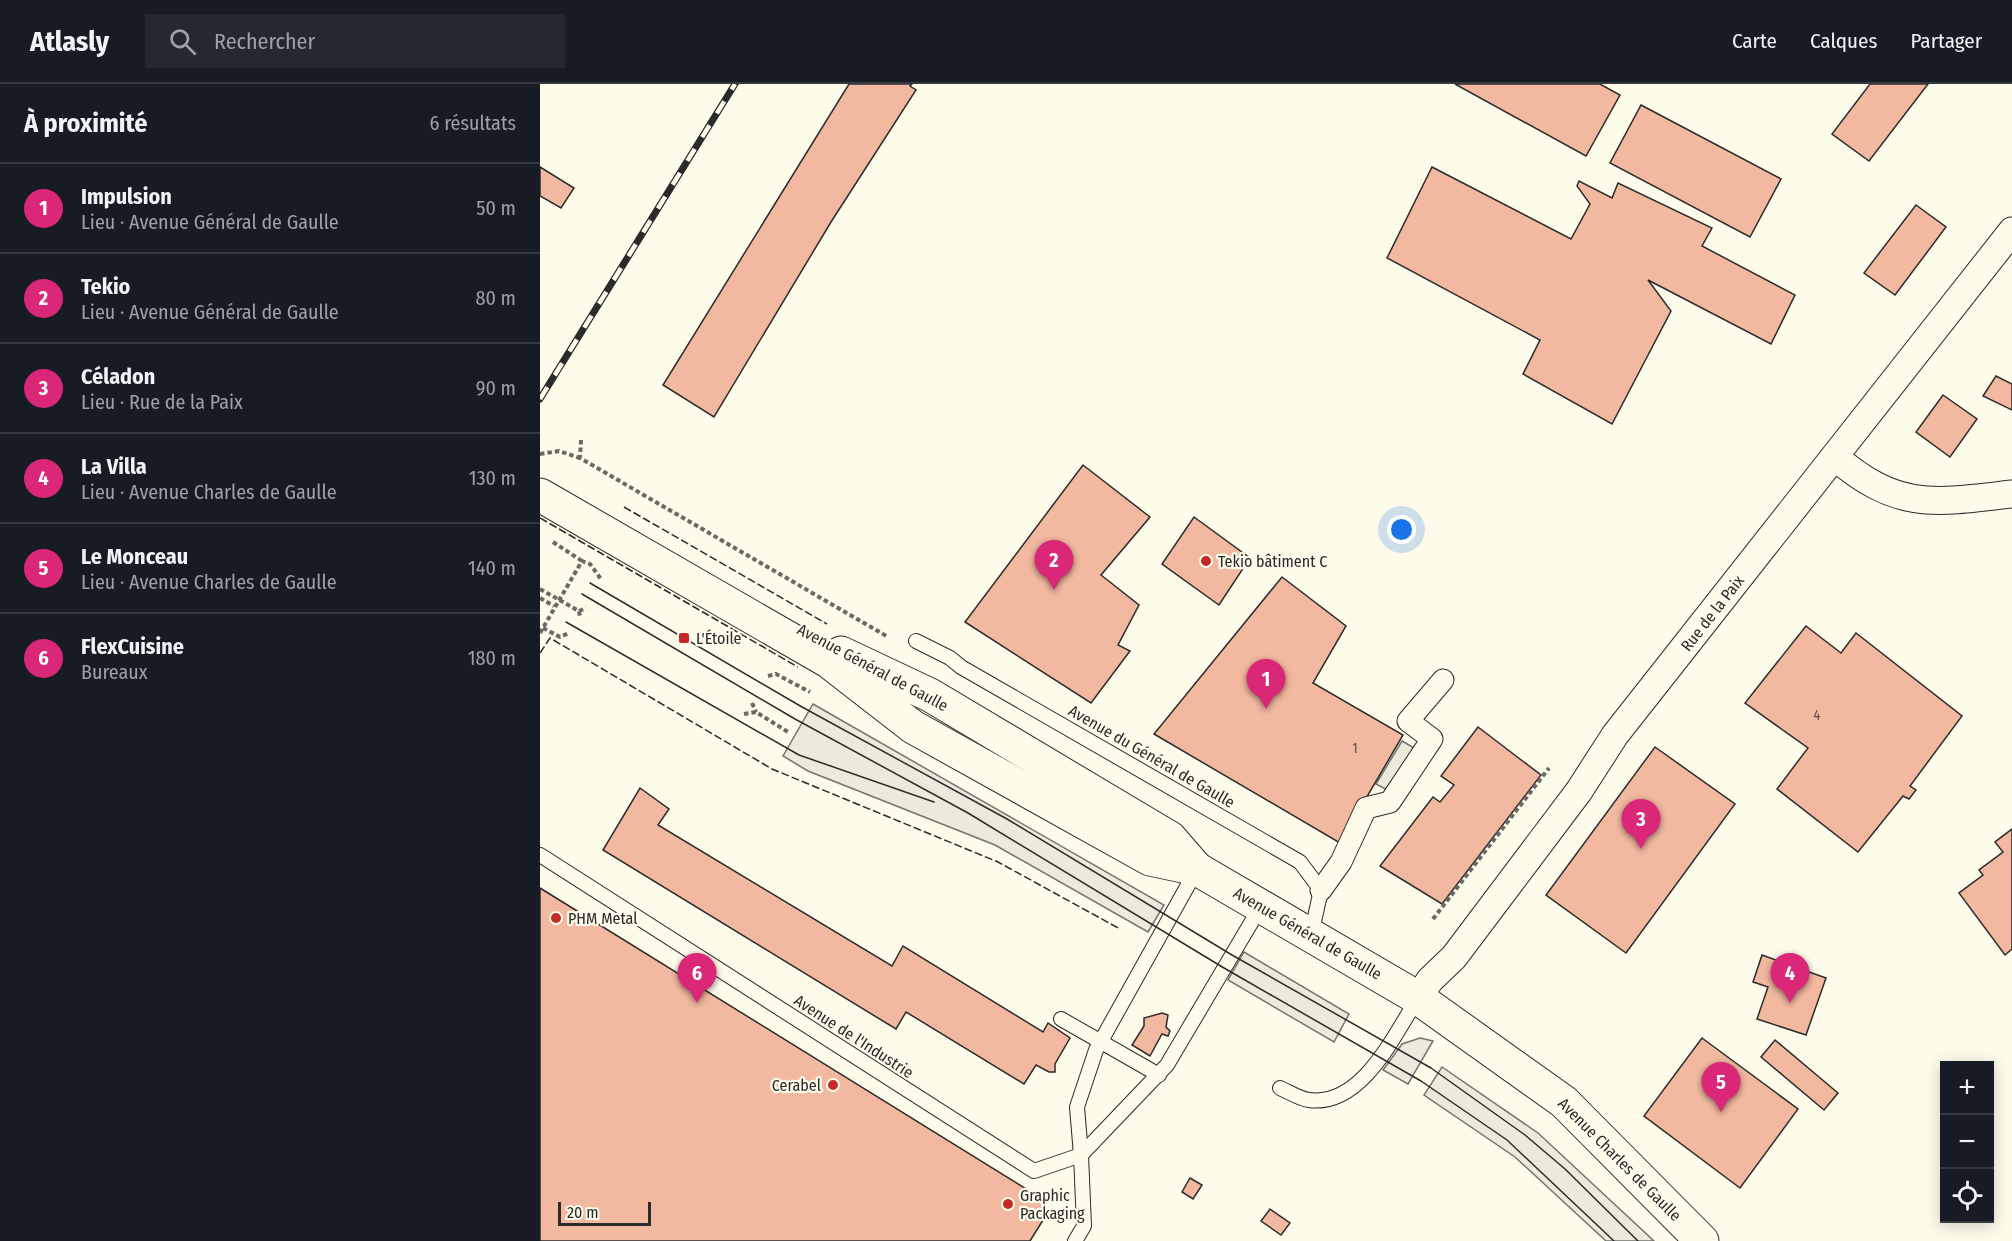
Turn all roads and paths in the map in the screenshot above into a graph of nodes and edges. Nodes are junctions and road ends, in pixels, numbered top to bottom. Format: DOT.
graph roads {
  1 [pos="2012,231"];
  2 [pos="540,454"];
  3 [pos="1835,457"];
  4 [pos="580,458"];
  5 [pos="540,477"];
  6 [pos="2012,494"];
  7 [pos="540,495"];
  8 [pos="602,579"];
  9 [pos="540,589"];
  10 [pos="540,598"];
  11 [pos="559,600"];
  12 [pos="554,606"];
  13 [pos="586,608"];
  14 [pos="579,611"];
  15 [pos="580,617"];
  16 [pos="541,631"];
  17 [pos="569,633"];
  18 [pos="916,641"];
  19 [pos="768,676"];
  20 [pos="1443,680"];
  21 [pos="883,687"];
  22 [pos="810,692"];
  23 [pos="752,703"];
  24 [pos="756,712"];
  25 [pos="744,714"];
  26 [pos="788,732"];
  27 [pos="1549,768"];
  28 [pos="540,855"];
  29 [pos="1197,869"];
  30 [pos="1321,890"];
  31 [pos="1261,906"];
  32 [pos="1433,919"];
  33 [pos="1311,935"];
  34 [pos="1418,998"];
  35 [pos="1061,1018"];
  36 [pos="1101,1042"];
  37 [pos="1159,1075"];
  38 [pos="1280,1088"];
  39 [pos="1081,1155"];
  40 [pos="1075,1241"];
  41 [pos="1702,1241"];
  1 -- 3 [label="street, Rue de la Paix"];
  2 -- 4 [label="path"];
  3 -- 6 [label="street"];
  3 -- 34 [label="street, Rue de la Paix"];
  5 -- 21 [label="main road, Avenue Général de Gaulle"];
  7 -- 21 [label="main road, Avenue Général de Gaulle"];
  8 -- 11 [label="path"];
  9 -- 11 [label="path"];
  10 -- 12 [label="path"];
  11 -- 12 [label="path"];
  11 -- 14 [label="path"];
  12 -- 16 [label="path"];
  13 -- 14 [label="path"];
  14 -- 15 [label="path"];
  16 -- 17 [label="path"];
  18 -- 30 [label="lane, Avenue du Général de Gaulle"];
  19 -- 22 [label="path"];
  20 -- 30 [label="street"];
  21 -- 29 [label="main road, Avenue Général de Gaulle"];
  23 -- 24 [label="path"];
  24 -- 25 [label="path"];
  24 -- 26 [label="path"];
  27 -- 32 [label="path"];
  28 -- 39 [label="lane, Avenue de l'Industrie"];
  29 -- 31 [label="main road, Avenue Général de Gaulle"];
  29 -- 36 [label="lane"];
  30 -- 33 [label="lane"];
  31 -- 33 [label="main road, Avenue Général de Gaulle"];
  31 -- 37 [label="lane"];
  33 -- 34 [label="main road, Avenue Général de Gaulle"];
  34 -- 38 [label="lane"];
  34 -- 41 [label="main road, Avenue Charles de Gaulle"];
  35 -- 36 [label="lane"];
  36 -- 37 [label="lane"];
  36 -- 39 [label="lane"];
  37 -- 39 [label="lane"];
  39 -- 40 [label="lane"];
}
